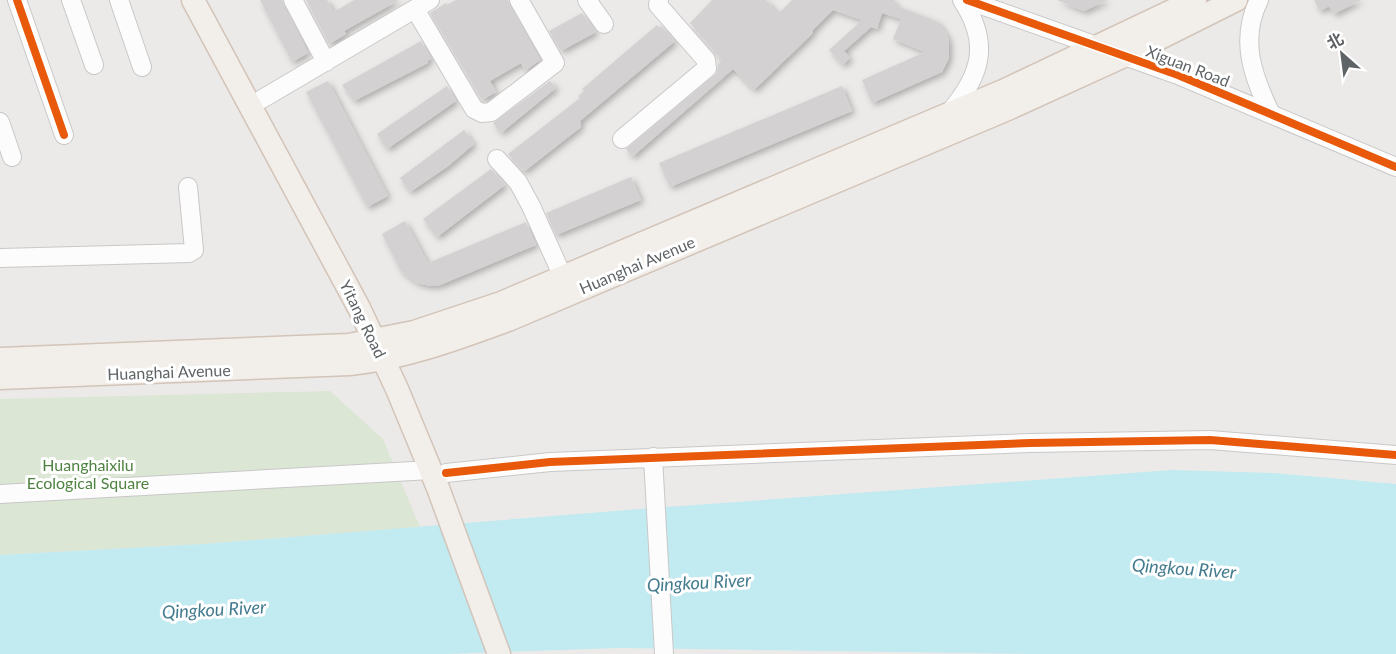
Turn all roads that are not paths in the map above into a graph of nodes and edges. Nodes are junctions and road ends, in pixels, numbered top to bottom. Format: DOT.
graph roads {
  1 [pos="17,0"];
  2 [pos="71,0"];
  3 [pos="119,0"];
  4 [pos="193,0"];
  5 [pos="209,0"];
  6 [pos="293,0"];
  7 [pos="519,0"];
  8 [pos="587,0"];
  9 [pos="659,0"];
  10 [pos="962,0"];
  11 [pos="967,0"];
  12 [pos="1236,0"];
  13 [pos="1259,0"];
  14 [pos="1188,2"];
  15 [pos="423,4"];
  16 [pos="603,24"];
  17 [pos="1100,47"];
  18 [pos="1124,56"];
  19 [pos="326,62"];
  20 [pos="94,65"];
  21 [pos="142,67"];
  22 [pos="262,99"];
  23 [pos="948,114"];
  24 [pos="1271,114"];
  25 [pos="0,122"];
  26 [pos="64,135"];
  27 [pos="622,139"];
  28 [pos="12,156"];
  29 [pos="497,159"];
  30 [pos="1396,167"];
  31 [pos="188,187"];
  32 [pos="0,258"];
  33 [pos="562,277"];
  34 [pos="386,349"];
  35 [pos="0,359"];
  36 [pos="0,378"];
  37 [pos="1396,455"];
  38 [pos="652,457"];
  39 [pos="442,480"];
  40 [pos="0,494"];
  41 [pos="500,654"];
  42 [pos="514,654"];
  43 [pos="664,654"];
  1 -- 26 [label="street"];
  2 -- 20 [label="street"];
  3 -- 21 [label="street"];
  4 -- 34 [label="main road, Yitang Road"];
  5 -- 22 [label="main road, Yitang Road"];
  6 -- 19 [label="street"];
  7 -- 15 [label="street"];
  8 -- 16 [label="street"];
  9 -- 27 [label="street"];
  10 -- 23 [label="street"];
  11 -- 17 [label="street, Xiguan Road"];
  12 -- 18 [label="main road, Huanghai Avenue"];
  13 -- 24 [label="street"];
  14 -- 17 [label="main road, Huanghai Avenue"];
  15 -- 19 [label="street"];
  17 -- 18 [label="street, Xiguan Road"];
  17 -- 23 [label="main road, Huanghai Avenue"];
  18 -- 24 [label="street, Xiguan Road"];
  18 -- 34 [label="main road, Huanghai Avenue"];
  19 -- 22 [label="street"];
  22 -- 34 [label="main road, Yitang Road"];
  23 -- 33 [label="main road, Huanghai Avenue"];
  24 -- 30 [label="street, Xiguan Road"];
  25 -- 28 [label="street"];
  29 -- 33 [label="street"];
  31 -- 32 [label="street"];
  33 -- 34 [label="main road, Huanghai Avenue"];
  34 -- 35 [label="main road, Huanghai Avenue"];
  34 -- 36 [label="main road, Huanghai Avenue"];
  34 -- 39 [label="main road, Yitang Road"];
  37 -- 38 [label="street"];
  38 -- 39 [label="street"];
  38 -- 43 [label="street"];
  39 -- 40 [label="street"];
  39 -- 41 [label="main road, Yitang Road"];
  39 -- 42 [label="main road, Yitang Road"];
}
